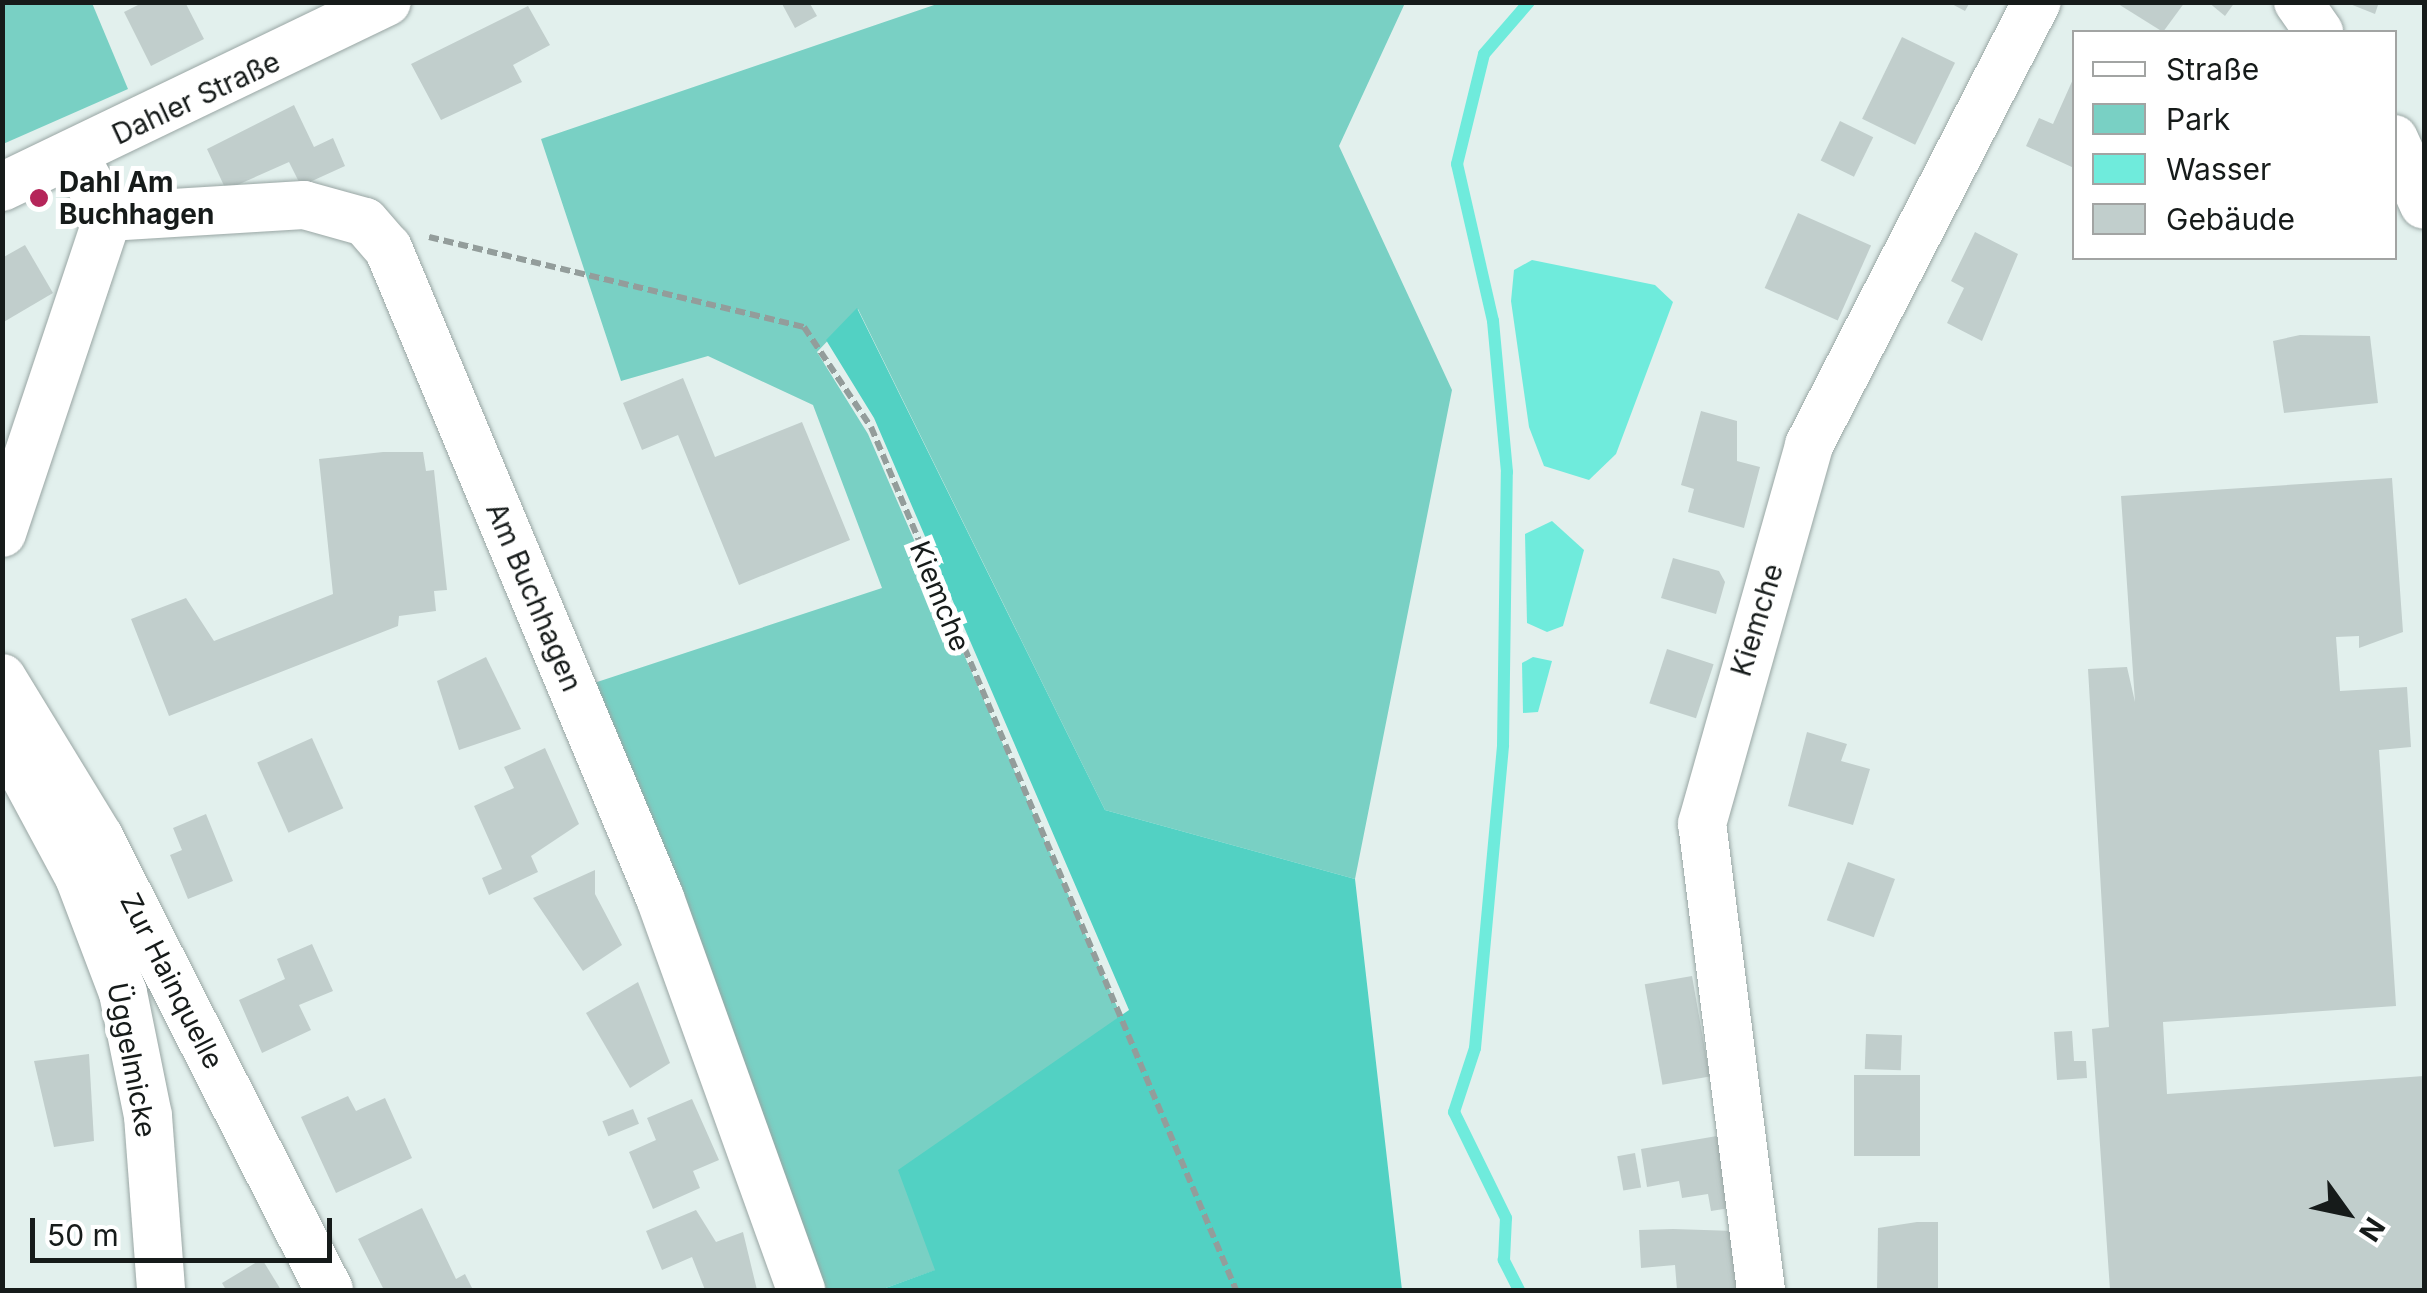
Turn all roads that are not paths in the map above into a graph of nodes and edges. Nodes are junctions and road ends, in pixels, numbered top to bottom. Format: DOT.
graph roads {
  1 [pos="388,2"];
  2 [pos="2038,2"];
  3 [pos="2298,2"];
  4 [pos="2318,30"];
  5 [pos="2397,146"];
  6 [pos="74,155"];
  7 [pos="2,186"];
  8 [pos="2424,206"];
  9 [pos="108,217"];
  10 [pos="2,533"];
  11 [pos="2,678"];
  12 [pos="2,734"];
  13 [pos="161,1290"];
  14 [pos="329,1290"];
  15 [pos="801,1290"];
  16 [pos="1761,1290"];
  1 -- 6 [label="street, Dahler Straße"];
  2 -- 16 [label="street, Kiemche"];
  3 -- 4 [label="street"];
  5 -- 8 [label="street"];
  6 -- 7 [label="street, Dahler Straße"];
  6 -- 9 [label="street"];
  9 -- 10 [label="street"];
  9 -- 15 [label="street, Am Buchhagen"];
  11 -- 14 [label="street, Zur Hainquelle"];
  12 -- 13 [label="street, Üggelmicke"];
}
